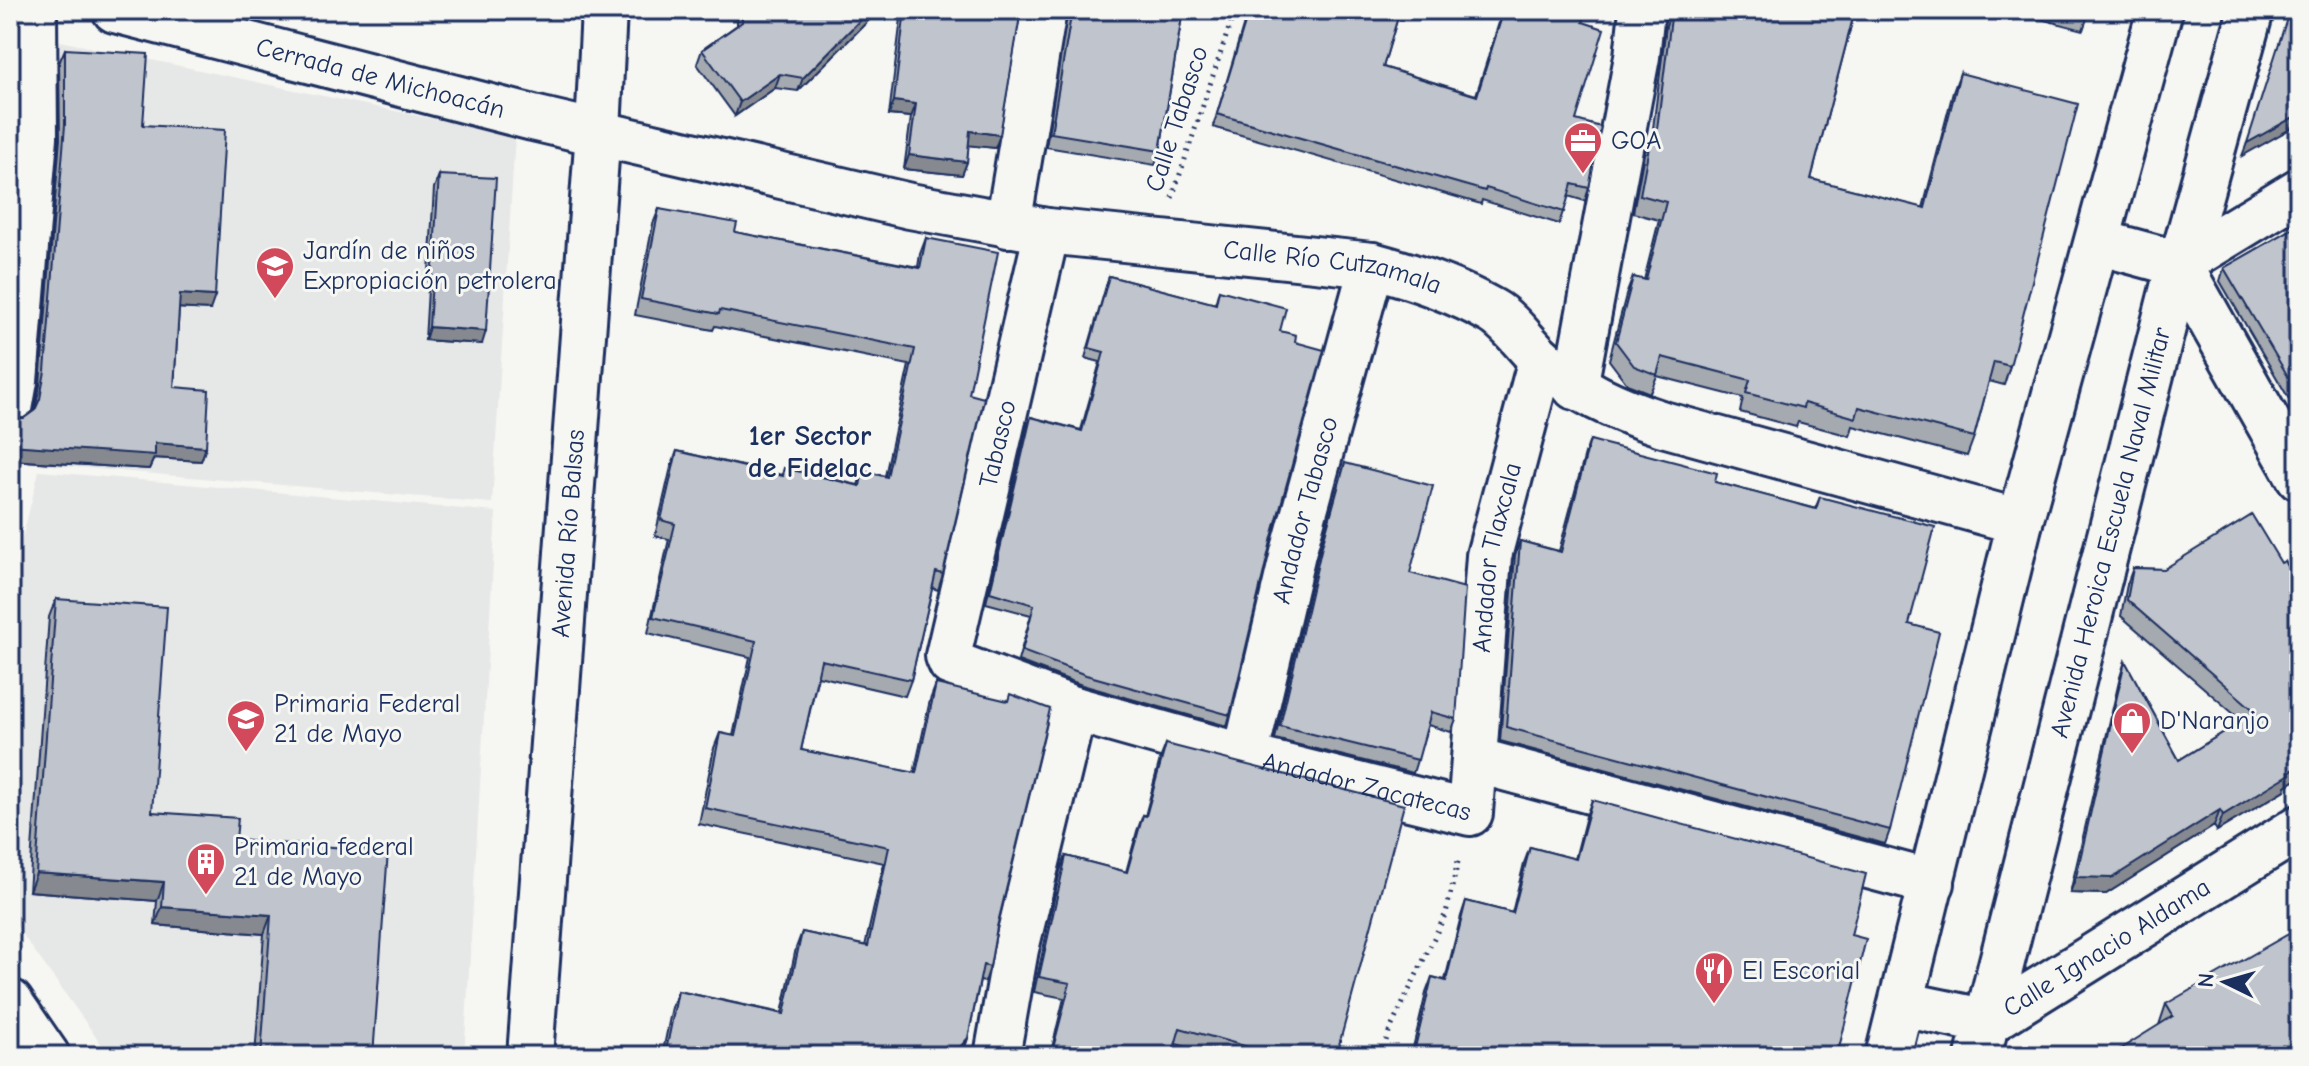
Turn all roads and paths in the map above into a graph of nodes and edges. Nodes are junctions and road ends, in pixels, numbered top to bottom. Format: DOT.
graph roads {
  1 [pos="34,10"];
  2 [pos="115,10"];
  3 [pos="604,10"];
  4 [pos="1044,10"];
  5 [pos="1235,10"];
  6 [pos="1642,10"];
  7 [pos="2160,10"];
  8 [pos="2251,10"];
  9 [pos="598,131"];
  10 [pos="2299,191"];
  11 [pos="1028,228"];
  12 [pos="1158,241"];
  13 [pos="2098,242"];
  14 [pos="2179,264"];
  15 [pos="1372,265"];
  16 [pos="1541,359"];
  17 [pos="1575,387"];
  18 [pos="10,409"];
  19 [pos="2299,477"];
  20 [pos="2020,522"];
  21 [pos="948,656"];
  22 [pos="1074,709"];
  23 [pos="1245,757"];
  24 [pos="1475,760"];
  25 [pos="1470,813"];
  26 [pos="2299,828"];
  27 [pos="1932,883"];
  28 [pos="10,1002"];
  29 [pos="1902,1004"];
  30 [pos="1983,1039"];
  31 [pos="47,1056"];
  32 [pos="530,1056"];
  33 [pos="997,1056"];
  34 [pos="1381,1056"];
  35 [pos="1888,1056"];
  1 -- 18 [label="street"];
  2 -- 9 [label="street, Cerrada de Michoacán"];
  3 -- 9 [label="street, Avenida Río Balsas"];
  4 -- 11 [label="street, Tabasco"];
  5 -- 12 [label="path, Calle Tabasco"];
  6 -- 17 [label="street"];
  7 -- 13 [label="street"];
  8 -- 14 [label="street, Avenida Heroica Escuela Naval Militar"];
  9 -- 11 [label="street, Calle Río Cutzamala"];
  9 -- 32 [label="street, Avenida Río Balsas"];
  10 -- 14 [label="street"];
  11 -- 12 [label="street, Calle Río Cutzamala"];
  11 -- 21 [label="street, Tabasco"];
  12 -- 15 [label="street, Calle Río Cutzamala"];
  13 -- 14 [label="street"];
  13 -- 20 [label="street"];
  14 -- 19 [label="street"];
  14 -- 30 [label="street, Avenida Heroica Escuela Naval Militar"];
  15 -- 16 [label="street, Calle Río Cutzamala"];
  15 -- 23 [label="street, Andador Tabasco"];
  16 -- 17 [label="street, Calle Río Cutzamala"];
  16 -- 24 [label="street, Andador Tlaxcala"];
  17 -- 20 [label="street, Calle Río Cutzamala"];
  20 -- 27 [label="street"];
  21 -- 22 [label="street, Andador Zacatecas"];
  22 -- 23 [label="street, Andador Zacatecas"];
  22 -- 33 [label="street"];
  23 -- 25 [label="street, Andador Zacatecas"];
  24 -- 25 [label="street, Andador Zacatecas"];
  24 -- 27 [label="street, Andador Zacatecas"];
  25 -- 34 [label="path"];
  26 -- 30 [label="street, Calle Ignacio Aldama"];
  27 -- 29 [label="street"];
  28 -- 31 [label="street"];
  29 -- 30 [label="street, Calle Ignacio Aldama"];
  29 -- 35 [label="street"];
}
